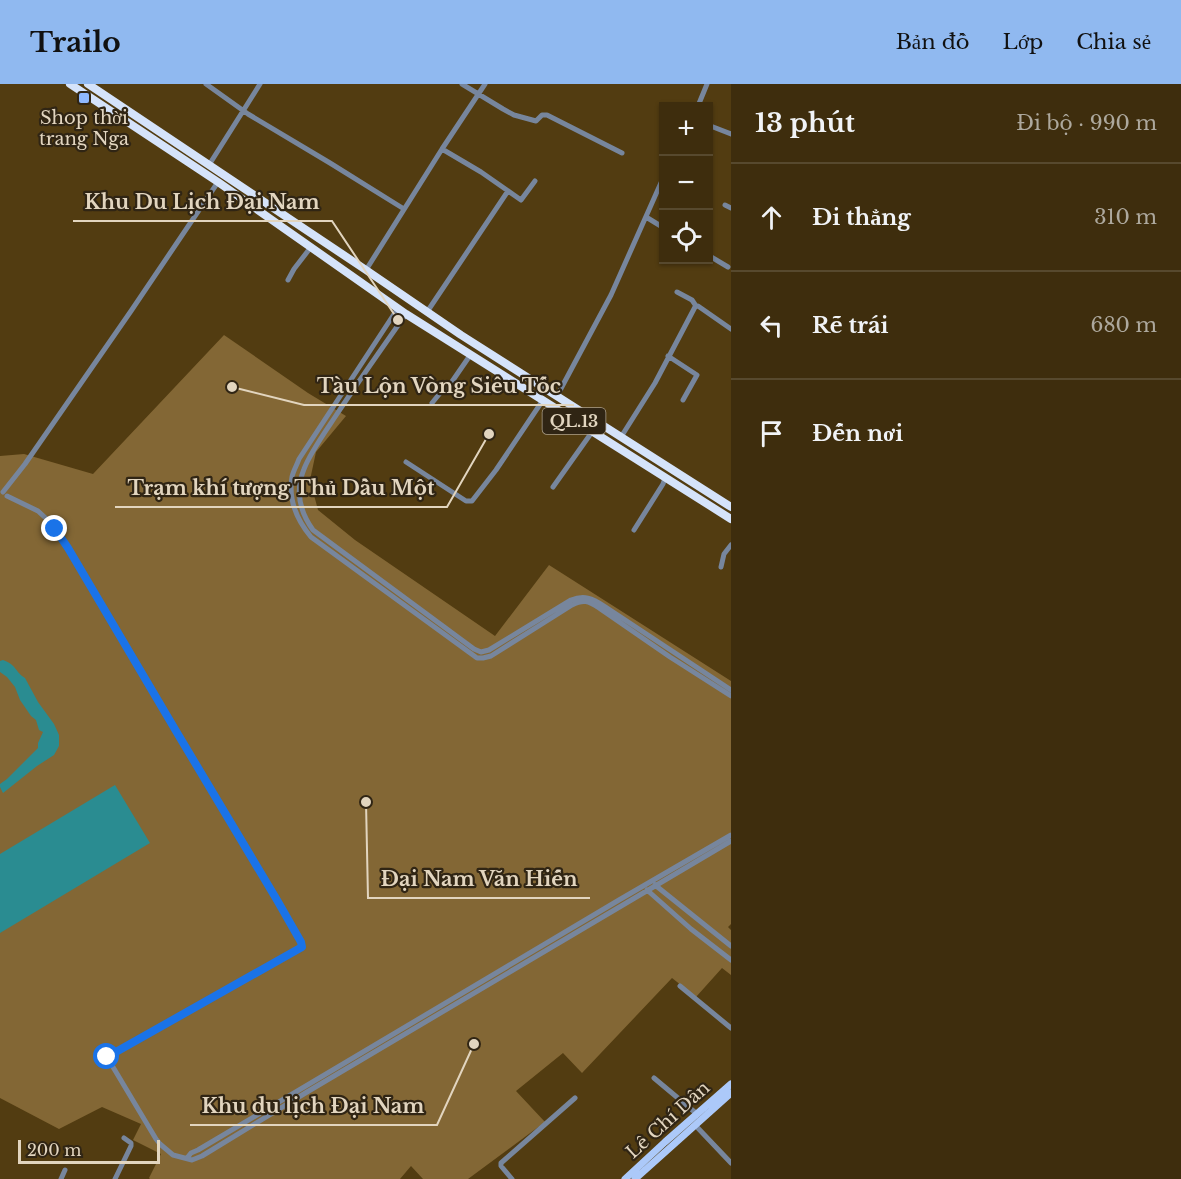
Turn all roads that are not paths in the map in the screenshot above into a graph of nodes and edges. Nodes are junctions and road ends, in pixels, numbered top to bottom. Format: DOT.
graph roads {
  1 [pos="70,84"];
  2 [pos="88,84"];
  3 [pos="206,84"];
  4 [pos="260,84"];
  5 [pos="462,84"];
  6 [pos="485,84"];
  7 [pos="707,84"];
  8 [pos="478,94"];
  9 [pos="700,102"];
  10 [pos="243,110"];
  11 [pos="713,127"];
  12 [pos="731,134"];
  13 [pos="442,149"];
  14 [pos="622,153"];
  15 [pos="209,165"];
  16 [pos="203,173"];
  17 [pos="223,174"];
  18 [pos="535,181"];
  19 [pos="218,182"];
  20 [pos="659,186"];
  21 [pos="508,191"];
  22 [pos="725,205"];
  23 [pos="731,208"];
  24 [pos="404,209"];
  25 [pos="646,217"];
  26 [pos="659,225"];
  27 [pos="311,247"];
  28 [pos="713,258"];
  29 [pos="728,267"];
  30 [pos="366,270"];
  31 [pos="288,280"];
  32 [pos="677,292"];
  33 [pos="405,297"];
  34 [pos="413,303"];
  35 [pos="696,306"];
  36 [pos="398,308"];
  37 [pos="427,312"];
  38 [pos="406,314"];
  39 [pos="392,316"];
  40 [pos="400,321"];
  41 [pos="731,329"];
  42 [pos="471,354"];
  43 [pos="668,356"];
  44 [pos="557,396"];
  45 [pos="543,400"];
  46 [pos="683,400"];
  47 [pos="432,403"];
  48 [pos="592,432"];
  49 [pos="621,437"];
  50 [pos="406,462"];
  51 [pos="665,478"];
  52 [pos="553,487"];
  53 [pos="731,507"];
  54 [pos="731,519"];
  55 [pos="634,530"];
  56 [pos="731,545"];
  57 [pos="721,567"];
  58 [pos="731,690"];
  59 [pos="731,696"];
  60 [pos="731,835"];
  61 [pos="731,841"];
  62 [pos="653,883"];
  63 [pos="645,889"];
  64 [pos="731,946"];
  65 [pos="731,960"];
  66 [pos="680,986"];
  67 [pos="731,1028"];
  68 [pos="654,1078"];
  69 [pos="731,1084"];
  70 [pos="731,1093"];
  71 [pos="575,1098"];
  72 [pos="697,1114"];
  73 [pos="694,1125"];
  74 [pos="123,1138"];
  75 [pos="731,1163"];
  76 [pos="65,1170"];
  77 [pos="630,1178"];
  78 [pos="61,1179"];
  79 [pos="116,1179"];
  80 [pos="512,1179"];
  1 -- 16 [label="highway, QL.13"];
  2 -- 15 [label="highway, QL.13"];
  3 -- 10 [label="street"];
  4 -- 10 [label="street"];
  5 -- 8 [label="street"];
  6 -- 8 [label="street"];
  7 -- 9 [label="street"];
  8 -- 13 [label="street"];
  8 -- 14 [label="street"];
  10 -- 15 [label="street"];
  10 -- 24 [label="street"];
  11 -- 12 [label="street"];
  13 -- 21 [label="street"];
  13 -- 24 [label="street"];
  15 -- 16 [label="highway"];
  15 -- 17 [label="highway, QL.13"];
  16 -- 19 [label="highway, QL.13"];
  17 -- 19 [label="highway"];
  17 -- 30 [label="highway, QL.13"];
  18 -- 21 [label="street"];
  19 -- 27 [label="highway, QL.13"];
  19 -- 63 [label="street"];
  20 -- 25 [label="street"];
  21 -- 37 [label="street"];
  22 -- 23 [label="street"];
  24 -- 30 [label="street"];
  25 -- 26 [label="street"];
  25 -- 44 [label="street"];
  27 -- 31 [label="street"];
  27 -- 36 [label="highway, QL.13"];
  28 -- 29 [label="street"];
  30 -- 33 [label="highway, QL.13"];
  32 -- 35 [label="street"];
  33 -- 34 [label="highway, QL.13"];
  33 -- 36 [label="highway"];
  34 -- 37 [label="highway, QL.13"];
  34 -- 38 [label="highway"];
  35 -- 41 [label="street"];
  35 -- 43 [label="street"];
  36 -- 38 [label="highway, QL.13"];
  36 -- 39 [label="street"];
  37 -- 44 [label="highway, QL.13"];
  38 -- 40 [label="street"];
  38 -- 42 [label="highway, QL.13"];
  39 -- 40 [label="street"];
  39 -- 59 [label="street"];
  40 -- 58 [label="street"];
  42 -- 45 [label="highway, QL.13"];
  42 -- 47 [label="street"];
  43 -- 46 [label="street"];
  43 -- 49 [label="street"];
  44 -- 49 [label="highway, QL.13"];
  45 -- 48 [label="highway, QL.13"];
  45 -- 50 [label="street"];
  48 -- 51 [label="highway, QL.13"];
  48 -- 52 [label="street"];
  49 -- 53 [label="highway, QL.13"];
  51 -- 54 [label="highway, QL.13"];
  51 -- 55 [label="street"];
  56 -- 57 [label="street"];
  60 -- 62 [label="street"];
  61 -- 62 [label="street"];
  62 -- 63 [label="street"];
  62 -- 64 [label="street"];
  63 -- 65 [label="street"];
  66 -- 67 [label="street"];
  68 -- 72 [label="street"];
  69 -- 72 [label="main road, Lê Chí Dân"];
  70 -- 73 [label="main road, Lê Chí Dân"];
  71 -- 80 [label="street"];
  72 -- 77 [label="main road, Lê Chí Dân"];
  73 -- 75 [label="street"];
  73 -- 77 [label="main road, Lê Chí Dân"];
  74 -- 79 [label="street"];
  76 -- 78 [label="street"];
}
